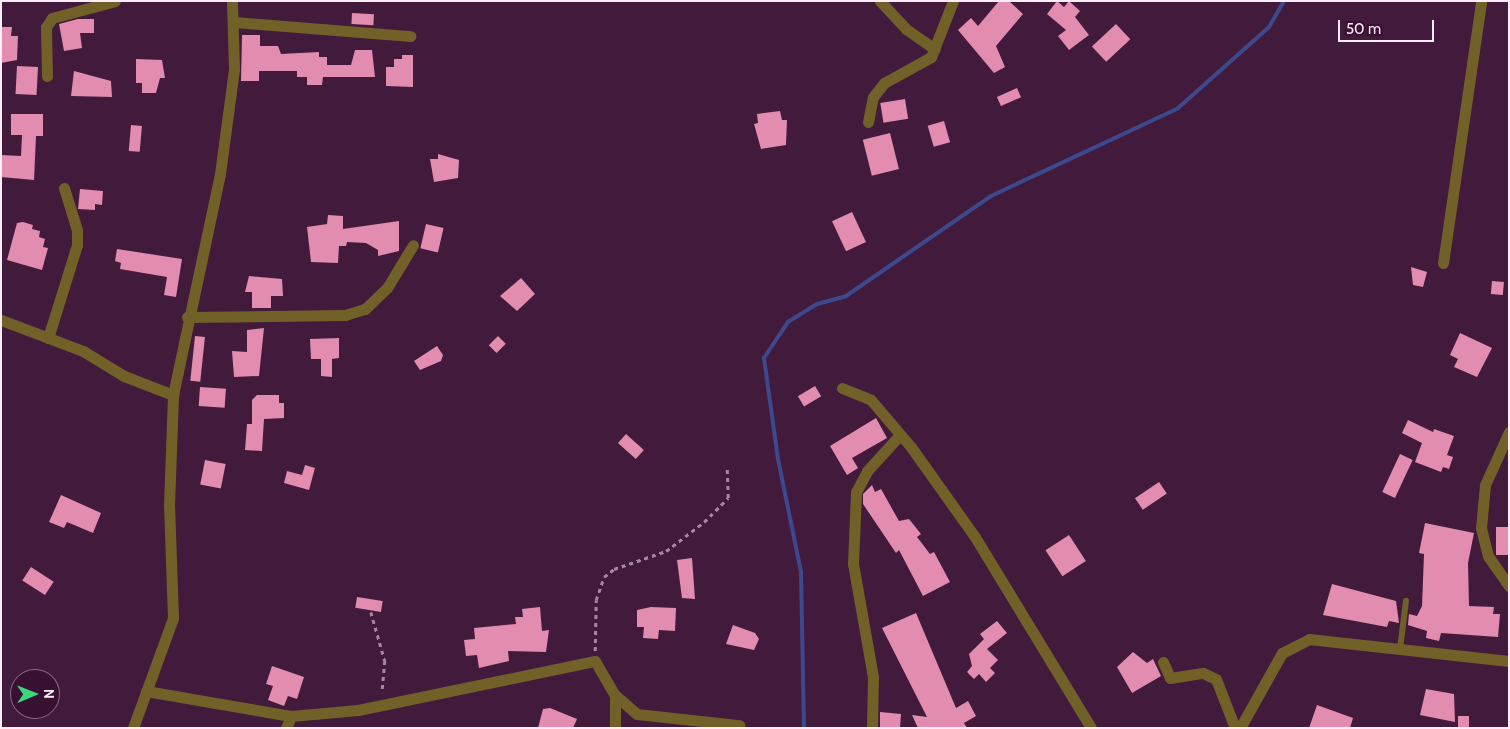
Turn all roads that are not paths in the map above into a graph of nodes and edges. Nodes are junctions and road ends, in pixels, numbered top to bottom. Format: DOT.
graph roads {
  1 [pos="115,1"];
  2 [pos="232,1"];
  3 [pos="880,1"];
  4 [pos="953,1"];
  5 [pos="1481,1"];
  6 [pos="69,6"];
  7 [pos="235,22"];
  8 [pos="410,36"];
  9 [pos="935,49"];
  10 [pos="46,76"];
  11 [pos="868,122"];
  12 [pos="64,188"];
  13 [pos="413,245"];
  14 [pos="1444,263"];
  15 [pos="188,317"];
  16 [pos="1,320"];
  17 [pos="48,338"];
  18 [pos="842,388"];
  19 [pos="173,395"];
  20 [pos="1509,432"];
  21 [pos="899,436"];
  22 [pos="1509,586"];
  23 [pos="1406,602"];
  24 [pos="1400,652"];
  25 [pos="1509,661"];
  26 [pos="1162,662"];
  27 [pos="146,691"];
  28 [pos="615,695"];
  29 [pos="291,716"];
  30 [pos="694,724"];
  31 [pos="739,725"];
  32 [pos="134,728"];
  33 [pos="286,728"];
  34 [pos="615,728"];
  35 [pos="872,728"];
  36 [pos="1091,728"];
  37 [pos="1235,728"];
  38 [pos="1240,728"];
  1 -- 6 [label="street"];
  2 -- 7 [label="street"];
  3 -- 9 [label="street"];
  4 -- 9 [label="street"];
  5 -- 14 [label="street"];
  6 -- 10 [label="street"];
  7 -- 8 [label="street"];
  7 -- 15 [label="street"];
  9 -- 11 [label="street"];
  12 -- 17 [label="street"];
  13 -- 15 [label="street"];
  15 -- 19 [label="street"];
  16 -- 17 [label="street"];
  17 -- 19 [label="street"];
  18 -- 21 [label="street"];
  19 -- 27 [label="street"];
  20 -- 22 [label="street"];
  21 -- 35 [label="street"];
  21 -- 36 [label="street"];
  23 -- 24 [label="lane"];
  24 -- 25 [label="street"];
  24 -- 38 [label="street"];
  26 -- 37 [label="street"];
  27 -- 29 [label="street"];
  27 -- 32 [label="street"];
  28 -- 29 [label="street"];
  28 -- 30 [label="street"];
  28 -- 34 [label="street"];
  29 -- 33 [label="street"];
  30 -- 31 [label="street"];
}
